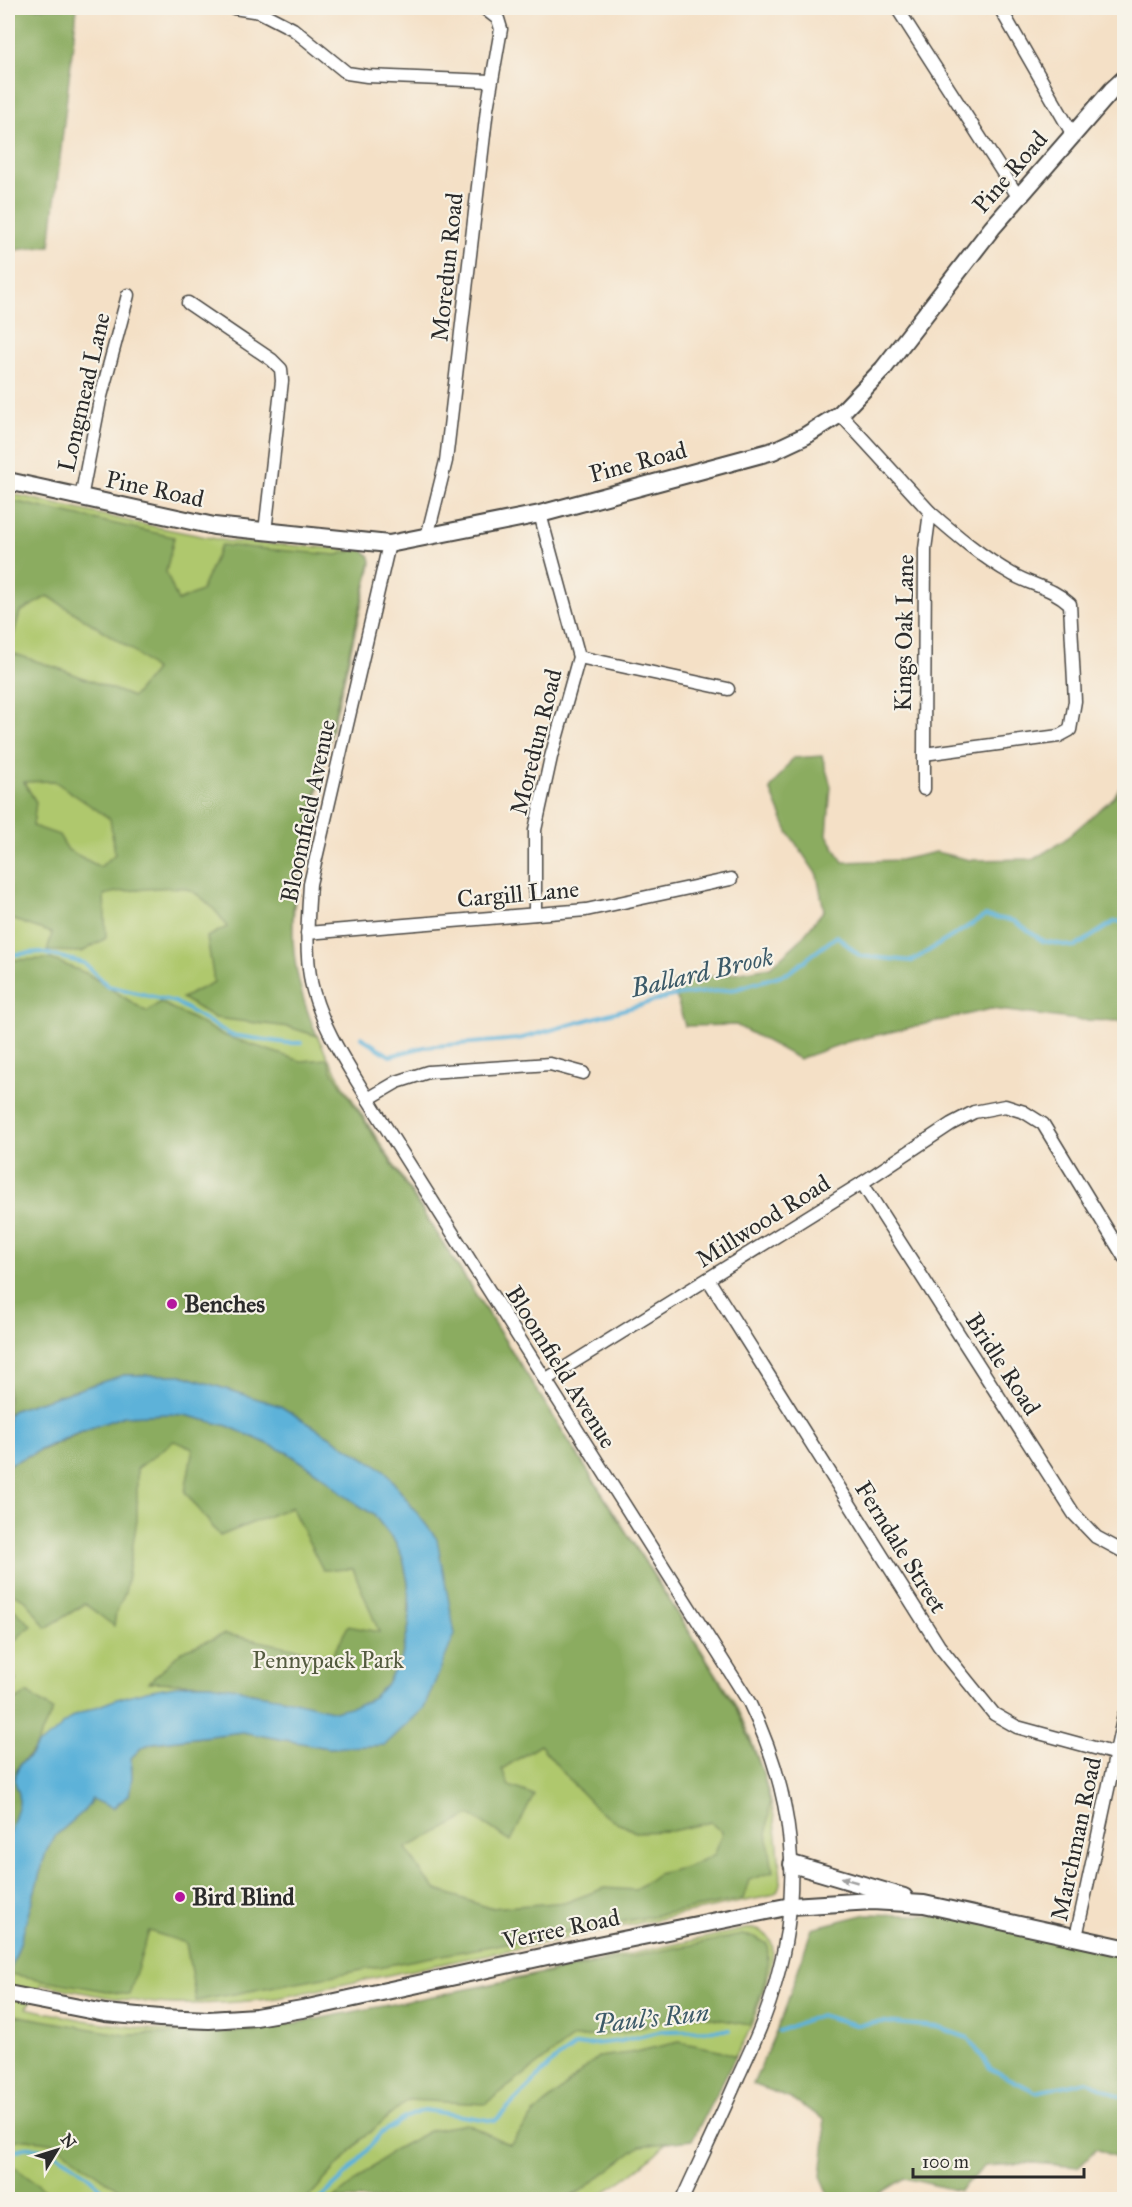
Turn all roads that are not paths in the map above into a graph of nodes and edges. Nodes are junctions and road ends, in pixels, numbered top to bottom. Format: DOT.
graph roads {
  1 [pos="234,8"];
  2 [pos="484,8"];
  3 [pos="897,8"];
  4 [pos="1000,8"];
  5 [pos="1125,79"];
  6 [pos="490,81"];
  7 [pos="1073,135"];
  8 [pos="1019,198"];
  9 [pos="128,295"];
  10 [pos="188,303"];
  11 [pos="840,414"];
  12 [pos="8,481"];
  13 [pos="81,498"];
  14 [pos="930,512"];
  15 [pos="540,514"];
  16 [pos="265,532"];
  17 [pos="427,537"];
  18 [pos="389,544"];
  19 [pos="579,657"];
  20 [pos="728,689"];
  21 [pos="924,754"];
  22 [pos="924,789"];
  23 [pos="731,879"];
  24 [pos="535,915"];
  25 [pos="307,933"];
  26 [pos="583,1073"];
  27 [pos="368,1100"];
  28 [pos="862,1183"];
  29 [pos="1125,1257"];
  30 [pos="708,1279"];
  31 [pos="545,1380"];
  32 [pos="1125,1552"];
  33 [pos="1125,1715"];
  34 [pos="1120,1755"];
  35 [pos="792,1864"];
  36 [pos="924,1904"];
  37 [pos="791,1906"];
  38 [pos="1076,1937"];
  39 [pos="1125,1948"];
  40 [pos="15,1996"];
  41 [pos="682,2199"];
  1 -- 6 [label="street"];
  2 -- 6 [label="street, Moredun Road"];
  3 -- 8 [label="street"];
  4 -- 7 [label="street"];
  5 -- 7 [label="street, Pine Road"];
  6 -- 17 [label="street, Moredun Road"];
  7 -- 8 [label="street, Pine Road"];
  8 -- 11 [label="street, Pine Road"];
  9 -- 13 [label="street, Longmead Lane"];
  10 -- 16 [label="street"];
  11 -- 14 [label="street"];
  11 -- 15 [label="street, Pine Road"];
  12 -- 13 [label="street, Pine Road"];
  13 -- 16 [label="street, Pine Road"];
  14 -- 21 [label="street, Kings Oak Lane"];
  14 -- 21 [label="street"];
  15 -- 17 [label="street, Pine Road"];
  15 -- 19 [label="street, Moredun Road"];
  16 -- 18 [label="street, Pine Road"];
  17 -- 18 [label="street, Pine Road"];
  18 -- 25 [label="street, Bloomfield Avenue"];
  19 -- 20 [label="street"];
  19 -- 24 [label="street, Moredun Road"];
  21 -- 22 [label="street, Kings Oak Lane"];
  23 -- 24 [label="street, Cargill Lane"];
  24 -- 25 [label="street, Cargill Lane"];
  25 -- 27 [label="street, Bloomfield Avenue"];
  26 -- 27 [label="street"];
  27 -- 31 [label="street, Bloomfield Avenue"];
  28 -- 29 [label="street, Millwood Road"];
  28 -- 30 [label="street, Millwood Road"];
  28 -- 32 [label="street, Bridle Road"];
  30 -- 31 [label="street, Millwood Road"];
  30 -- 34 [label="street, Ferndale Street"];
  31 -- 35 [label="street, Bloomfield Avenue"];
  33 -- 34 [label="street, Marchman Road"];
  34 -- 38 [label="street, Marchman Road"];
  36 -- 35 [label="street, one-way"];
  35 -- 37 [label="street, Bloomfield Avenue"];
  36 -- 37 [label="street, Verree Road"];
  36 -- 38 [label="street, Verree Road"];
  37 -- 40 [label="street, Verree Road"];
  37 -- 41 [label="street, Bloomfield Avenue"];
  38 -- 39 [label="street, Verree Road"];
}
